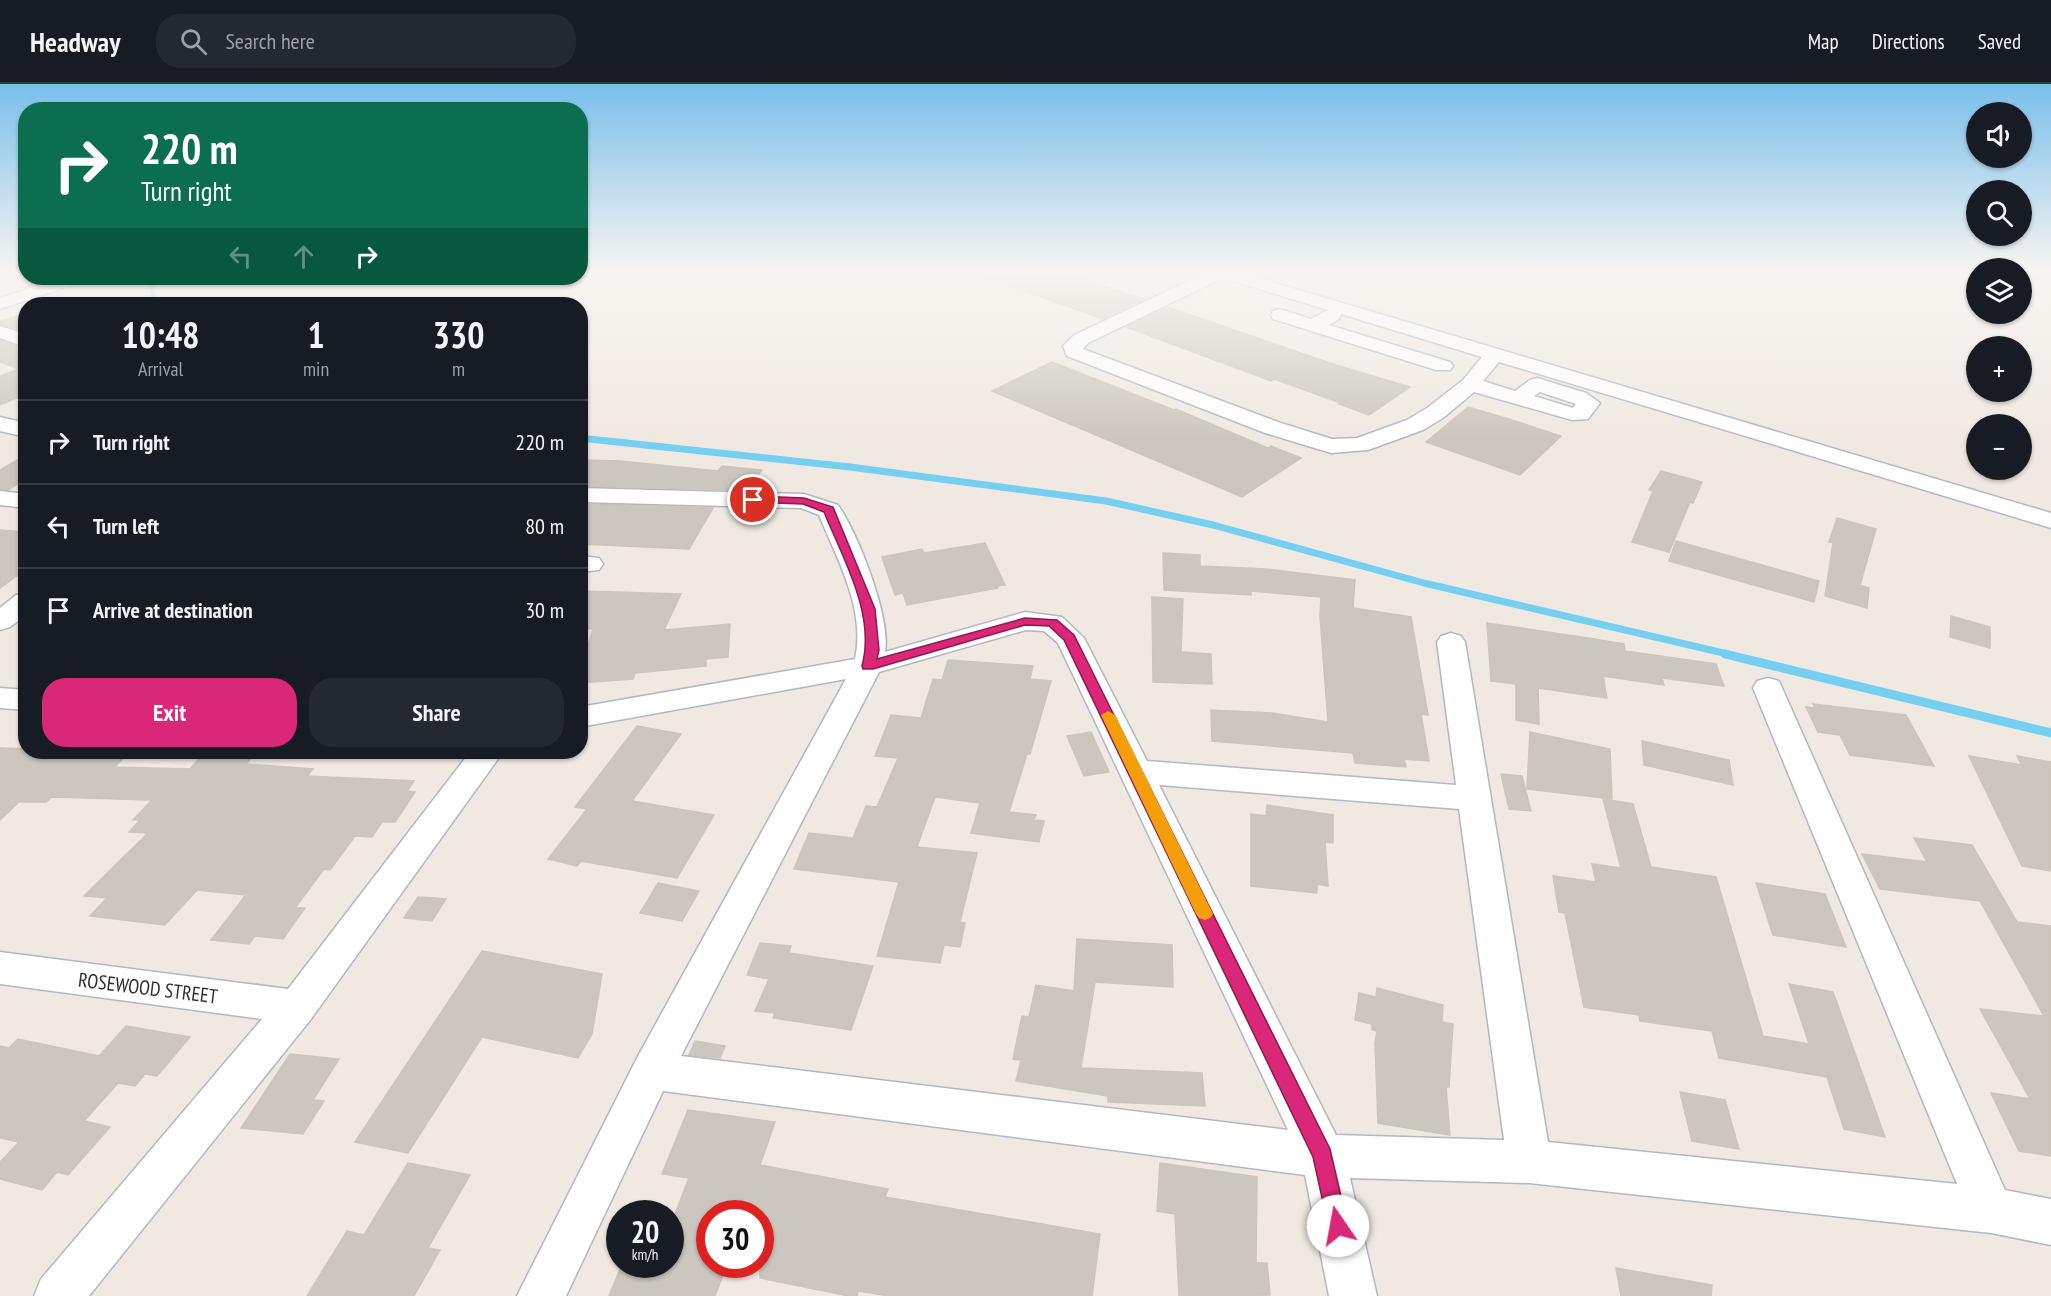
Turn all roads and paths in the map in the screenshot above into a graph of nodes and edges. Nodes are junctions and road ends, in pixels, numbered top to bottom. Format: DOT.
graph roads {
  1 [pos="1104,328"];
  2 [pos="1318,328"];
  3 [pos="1403,328"];
  4 [pos="0,332"];
  5 [pos="1434,337"];
  6 [pos="18,338"];
  7 [pos="1495,354"];
  8 [pos="1406,356"];
  9 [pos="1443,366"];
  10 [pos="1470,384"];
  11 [pos="1519,398"];
  12 [pos="0,424"];
  13 [pos="18,428"];
  14 [pos="588,495"];
  15 [pos="0,498"];
  16 [pos="18,500"];
  17 [pos="2051,521"];
  18 [pos="18,607"];
  19 [pos="0,621"];
  20 [pos="1451,642"];
  21 [pos="868,666"];
  22 [pos="1768,688"];
  23 [pos="0,698"];
  24 [pos="18,699"];
  25 [pos="588,716"];
  26 [pos="482,759"];
  27 [pos="1136,772"];
  28 [pos="1474,798"];
  29 [pos="0,968"];
  30 [pos="297,1007"];
  31 [pos="652,1071"];
  32 [pos="1323,1156"];
  33 [pos="1529,1162"];
  34 [pos="1991,1210"];
  35 [pos="2051,1222"];
  36 [pos="58,1296"];
  37 [pos="541,1296"];
  38 [pos="1353,1296"];
  1 -- 10 [label="street"];
  2 -- 8 [label="street"];
  3 -- 5 [label="street"];
  4 -- 6 [label="street"];
  5 -- 7 [label="street"];
  5 -- 8 [label="street"];
  7 -- 10 [label="street"];
  7 -- 17 [label="street"];
  8 -- 9 [label="street"];
  10 -- 11 [label="street"];
  12 -- 13 [label="street"];
  14 -- 21 [label="street"];
  15 -- 16 [label="street"];
  18 -- 19 [label="street"];
  20 -- 28 [label="street"];
  21 -- 25 [label="street"];
  21 -- 27 [label="street"];
  21 -- 31 [label="street"];
  22 -- 34 [label="street"];
  23 -- 24 [label="street"];
  26 -- 30 [label="street"];
  27 -- 28 [label="street"];
  27 -- 32 [label="street"];
  28 -- 33 [label="street"];
  29 -- 30 [label="street, ROSEWOOD STREET"];
  30 -- 36 [label="street"];
  31 -- 32 [label="street"];
  31 -- 37 [label="street"];
  32 -- 33 [label="street"];
  32 -- 38 [label="street"];
  33 -- 34 [label="street"];
  34 -- 35 [label="street"];
}
